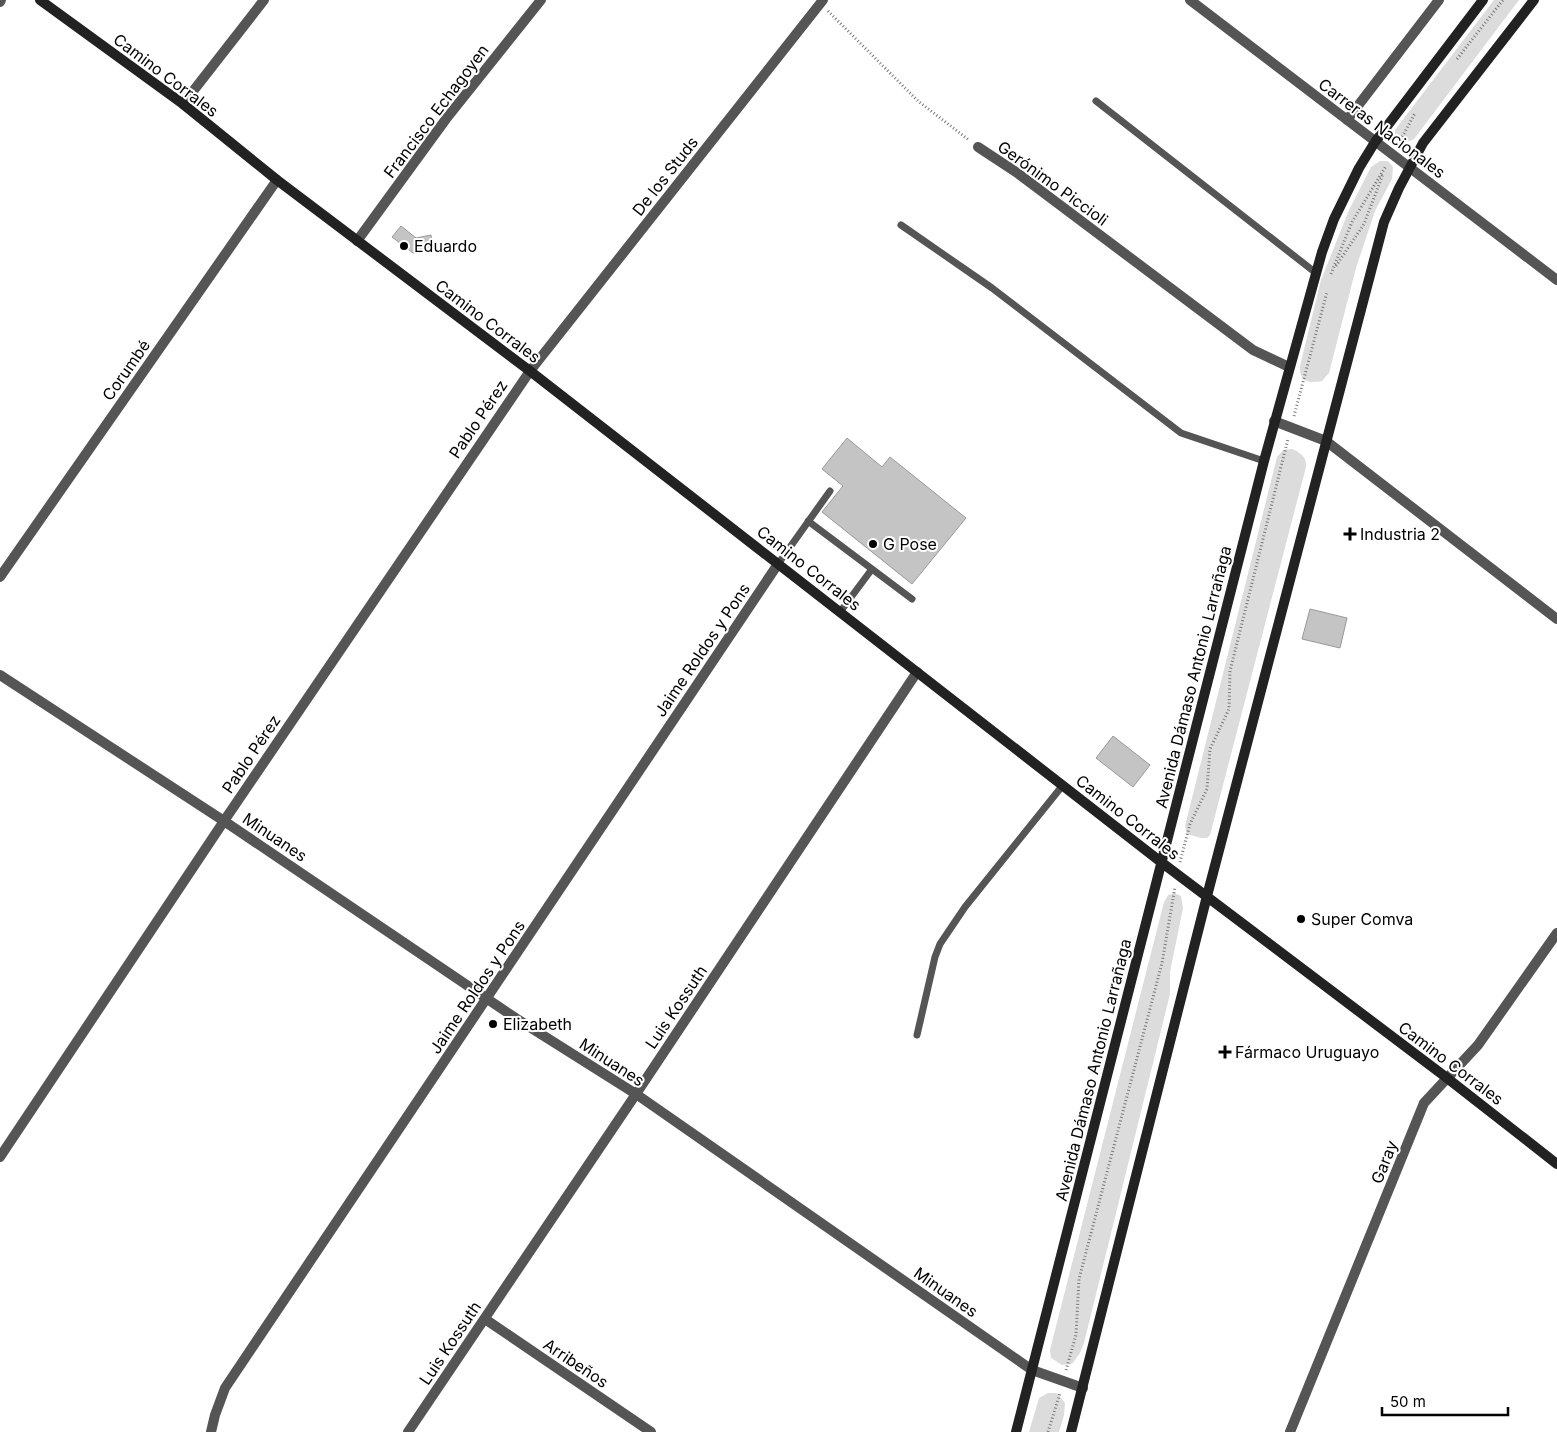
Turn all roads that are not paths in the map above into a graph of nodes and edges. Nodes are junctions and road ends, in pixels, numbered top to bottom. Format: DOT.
graph roads {
  1 [pos="40,0"];
  2 [pos="264,0"];
  3 [pos="541,0"];
  4 [pos="1190,0"];
  5 [pos="1440,0"];
  6 [pos="1482,0"];
  7 [pos="1534,0"];
  8 [pos="820,1"];
  9 [pos="1096,101"];
  10 [pos="182,104"];
  11 [pos="1347,120"];
  12 [pos="1376,142"];
  13 [pos="978,147"];
  14 [pos="1409,168"];
  15 [pos="277,180"];
  16 [pos="900,225"];
  17 [pos="357,241"];
  18 [pos="1316,273"];
  19 [pos="1557,280"];
  20 [pos="1289,368"];
  21 [pos="530,371"];
  22 [pos="1274,421"];
  23 [pos="1326,441"];
  24 [pos="1264,461"];
  25 [pos="830,491"];
  26 [pos="808,521"];
  27 [pos="778,564"];
  28 [pos="872,569"];
  29 [pos="0,576"];
  30 [pos="912,599"];
  31 [pos="840,612"];
  32 [pos="1557,619"];
  33 [pos="917,672"];
  34 [pos="0,675"];
  35 [pos="1063,786"];
  36 [pos="224,821"];
  37 [pos="1161,862"];
  38 [pos="1207,896"];
  39 [pos="1557,933"];
  40 [pos="487,998"];
  41 [pos="917,1035"];
  42 [pos="1447,1078"];
  43 [pos="636,1094"];
  44 [pos="0,1157"];
  45 [pos="1557,1164"];
  46 [pos="485,1319"];
  47 [pos="1032,1370"];
  48 [pos="1083,1388"];
  49 [pos="211,1432"];
  50 [pos="408,1432"];
  51 [pos="651,1432"];
  52 [pos="1016,1432"];
  53 [pos="1071,1432"];
  54 [pos="1290,1432"];
  1 -- 10 [label="street, Camino Corrales"];
  2 -- 10 [label="street"];
  3 -- 17 [label="street, Francisco Echagoyen"];
  4 -- 11 [label="street, Carreras Nacionales"];
  5 -- 11 [label="street"];
  6 -- 12 [label="street, Avenida Dámaso Antonio Larrañaga"];
  7 -- 14 [label="street"];
  8 -- 21 [label="street, De los Studs"];
  9 -- 18 [label="lane"];
  10 -- 15 [label="street, Camino Corrales"];
  11 -- 12 [label="street, Carreras Nacionales"];
  12 -- 14 [label="street, Carreras Nacionales"];
  12 -- 18 [label="street, Avenida Dámaso Antonio Larrañaga"];
  13 -- 20 [label="street, Gerónimo Piccioli"];
  14 -- 19 [label="street, Carreras Nacionales"];
  14 -- 23 [label="street"];
  15 -- 17 [label="street, Camino Corrales"];
  15 -- 29 [label="street, Corumbé"];
  16 -- 24 [label="lane"];
  17 -- 21 [label="street, Camino Corrales"];
  18 -- 20 [label="street, Avenida Dámaso Antonio Larrañaga"];
  20 -- 22 [label="street, Avenida Dámaso Antonio Larrañaga"];
  21 -- 27 [label="street, Camino Corrales"];
  21 -- 36 [label="street, Pablo Pérez"];
  22 -- 23 [label="street"];
  22 -- 24 [label="street, Avenida Dámaso Antonio Larrañaga"];
  23 -- 32 [label="street"];
  23 -- 38 [label="street"];
  24 -- 37 [label="street, Avenida Dámaso Antonio Larrañaga"];
  25 -- 26 [label="lane"];
  26 -- 27 [label="lane"];
  26 -- 28 [label="lane"];
  27 -- 31 [label="street, Camino Corrales"];
  27 -- 40 [label="street, Jaime Roldos y Pons"];
  28 -- 30 [label="lane"];
  28 -- 31 [label="lane"];
  31 -- 33 [label="street, Camino Corrales"];
  33 -- 35 [label="street, Camino Corrales"];
  33 -- 43 [label="street, Luis Kossuth"];
  34 -- 36 [label="street, Minuanes"];
  35 -- 37 [label="street, Camino Corrales"];
  35 -- 41 [label="lane"];
  36 -- 40 [label="street, Minuanes"];
  36 -- 44 [label="street, Pablo Pérez"];
  37 -- 38 [label="street, Camino Corrales"];
  37 -- 47 [label="street, Avenida Dámaso Antonio Larrañaga"];
  38 -- 42 [label="street, Camino Corrales"];
  38 -- 48 [label="street"];
  39 -- 42 [label="street, Garay"];
  40 -- 43 [label="street, Minuanes"];
  40 -- 49 [label="street, Jaime Roldos y Pons"];
  42 -- 45 [label="street, Camino Corrales"];
  42 -- 54 [label="street, Garay"];
  43 -- 46 [label="street, Luis Kossuth"];
  43 -- 47 [label="street, Minuanes"];
  46 -- 50 [label="street, Luis Kossuth"];
  46 -- 51 [label="street, Arribeños"];
  47 -- 48 [label="street, Minuanes"];
  47 -- 52 [label="street, Avenida Dámaso Antonio Larrañaga"];
  48 -- 53 [label="street"];
}
